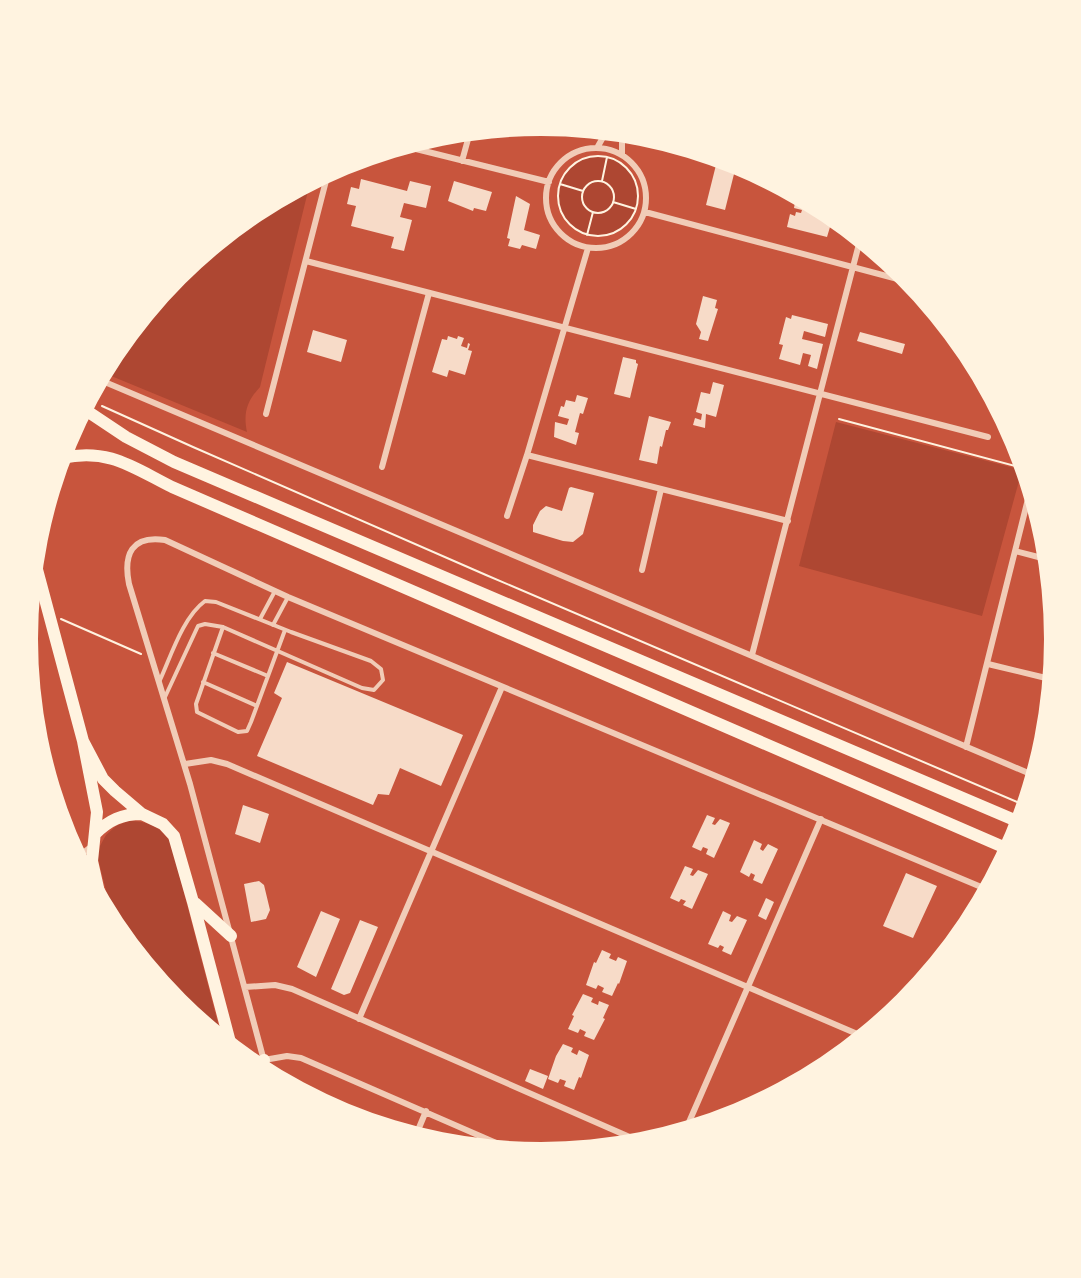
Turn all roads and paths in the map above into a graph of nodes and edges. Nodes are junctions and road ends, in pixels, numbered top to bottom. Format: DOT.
graph roads {
  1 [pos="602,140"];
  2 [pos="467,141"];
  3 [pos="622,143"];
  4 [pos="597,148"];
  5 [pos="421,151"];
  6 [pos="622,155"];
  7 [pos="607,157"];
  8 [pos="462,161"];
  9 [pos="602,181"];
  10 [pos="549,182"];
  11 [pos="560,184"];
  12 [pos="325,185"];
  13 [pos="583,191"];
  14 [pos="613,202"];
  15 [pos="636,209"];
  16 [pos="593,212"];
  17 [pos="645,212"];
  18 [pos="587,236"];
  19 [pos="588,248"];
  20 [pos="858,249"];
  21 [pos="306,261"];
  22 [pos="853,266"];
  23 [pos="889,276"];
  24 [pos="429,293"];
  25 [pos="564,328"];
  26 [pos="107,383"];
  27 [pos="821,394"];
  28 [pos="98,404"];
  29 [pos="91,414"];
  30 [pos="266,414"];
  31 [pos="839,419"];
  32 [pos="988,437"];
  33 [pos="73,455"];
  34 [pos="527,455"];
  35 [pos="1012,465"];
  36 [pos="382,468"];
  37 [pos="661,489"];
  38 [pos="1026,508"];
  39 [pos="507,516"];
  40 [pos="788,521"];
  41 [pos="1015,551"];
  42 [pos="1037,557"];
  43 [pos="642,570"];
  44 [pos="41,587"];
  45 [pos="275,591"];
  46 [pos="40,592"];
  47 [pos="43,596"];
  48 [pos="288,597"];
  49 [pos="48,613"];
  50 [pos="260,619"];
  51 [pos="273,625"];
  52 [pos="223,627"];
  53 [pos="285,630"];
  54 [pos="278,651"];
  55 [pos="213,653"];
  56 [pos="752,655"];
  57 [pos="153,659"];
  58 [pos="988,664"];
  59 [pos="268,676"];
  60 [pos="1042,677"];
  61 [pos="160,680"];
  62 [pos="203,682"];
  63 [pos="502,687"];
  64 [pos="165,697"];
  65 [pos="257,706"];
  66 [pos="83,741"];
  67 [pos="966,747"];
  68 [pos="185,764"];
  69 [pos="1025,772"];
  70 [pos="1017,802"];
  71 [pos="142,814"];
  72 [pos="1010,818"];
  73 [pos="821,819"];
  74 [pos="93,840"];
  75 [pos="999,845"];
  76 [pos="84,850"];
  77 [pos="431,852"];
  78 [pos="94,870"];
  79 [pos="979,886"];
  80 [pos="193,902"];
  81 [pos="231,936"];
  82 [pos="245,987"];
  83 [pos="748,988"];
  84 [pos="359,1018"];
  85 [pos="227,1032"];
  86 [pos="854,1032"];
  87 [pos="260,1056"];
  88 [pos="270,1063"];
  89 [pos="426,1111"];
  90 [pos="691,1119"];
  91 [pos="419,1127"];
  92 [pos="623,1135"];
  93 [pos="488,1139"];
  1 -- 4 [label="street"];
  2 -- 8 [label="street"];
  3 -- 6 [label="street"];
  4 -- 6 [label="street"];
  4 -- 10 [label="street"];
  5 -- 8 [label="street"];
  6 -- 17 [label="street"];
  7 -- 9 [label="path"];
  7 -- 11 [label="path"];
  7 -- 15 [label="path"];
  8 -- 10 [label="street"];
  9 -- 13 [label="path"];
  9 -- 14 [label="path"];
  10 -- 19 [label="street"];
  11 -- 13 [label="path"];
  11 -- 18 [label="path"];
  12 -- 21 [label="street"];
  13 -- 16 [label="path"];
  14 -- 15 [label="path"];
  14 -- 16 [label="path"];
  15 -- 18 [label="path"];
  16 -- 18 [label="path"];
  17 -- 19 [label="street"];
  17 -- 22 [label="street"];
  19 -- 25 [label="street"];
  20 -- 22 [label="street"];
  21 -- 24 [label="street"];
  21 -- 30 [label="street"];
  22 -- 23 [label="street"];
  22 -- 27 [label="street"];
  24 -- 25 [label="street"];
  24 -- 36 [label="street"];
  25 -- 27 [label="street"];
  25 -- 34 [label="street"];
  26 -- 56 [label="street"];
  27 -- 32 [label="street"];
  27 -- 40 [label="street"];
  28 -- 70 [label="path"];
  29 -- 72 [label="main road"];
  31 -- 35 [label="path"];
  33 -- 75 [label="main road"];
  34 -- 37 [label="street"];
  34 -- 39 [label="street"];
  37 -- 40 [label="street"];
  37 -- 43 [label="street"];
  38 -- 41 [label="street"];
  40 -- 56 [label="street"];
  41 -- 42 [label="street"];
  41 -- 58 [label="street"];
  44 -- 47 [label="main road"];
  45 -- 48 [label="street"];
  45 -- 50 [label="lane"];
  45 -- 57 [label="street"];
  46 -- 47 [label="main road"];
  47 -- 49 [label="main road"];
  48 -- 51 [label="lane"];
  48 -- 63 [label="street"];
  49 -- 57 [label="path"];
  49 -- 66 [label="main road"];
  50 -- 51 [label="lane"];
  50 -- 61 [label="lane"];
  51 -- 53 [label="lane"];
  52 -- 54 [label="lane"];
  52 -- 55 [label="lane"];
  52 -- 64 [label="lane"];
  53 -- 54 [label="lane"];
  53 -- 54 [label="lane"];
  54 -- 59 [label="lane"];
  55 -- 59 [label="lane"];
  55 -- 62 [label="lane"];
  56 -- 67 [label="street"];
  57 -- 61 [label="street"];
  58 -- 60 [label="street"];
  58 -- 67 [label="street"];
  59 -- 65 [label="lane"];
  61 -- 64 [label="street"];
  62 -- 65 [label="lane"];
  62 -- 65 [label="lane"];
  63 -- 73 [label="street"];
  63 -- 77 [label="street"];
  64 -- 68 [label="street"];
  66 -- 71 [label="main road"];
  66 -- 74 [label="main road"];
  67 -- 69 [label="street"];
  68 -- 77 [label="street"];
  68 -- 81 [label="street"];
  71 -- 74 [label="main road"];
  71 -- 80 [label="main road"];
  73 -- 79 [label="street"];
  73 -- 83 [label="street"];
  74 -- 76 [label="street"];
  74 -- 78 [label="main road"];
  77 -- 83 [label="street"];
  77 -- 84 [label="street"];
  80 -- 81 [label="main road"];
  80 -- 85 [label="main road"];
  81 -- 82 [label="street"];
  82 -- 84 [label="street"];
  82 -- 87 [label="street"];
  83 -- 86 [label="street"];
  83 -- 90 [label="street"];
  84 -- 92 [label="street"];
  88 -- 89 [label="street"];
  89 -- 91 [label="street"];
  89 -- 93 [label="street"];
}
